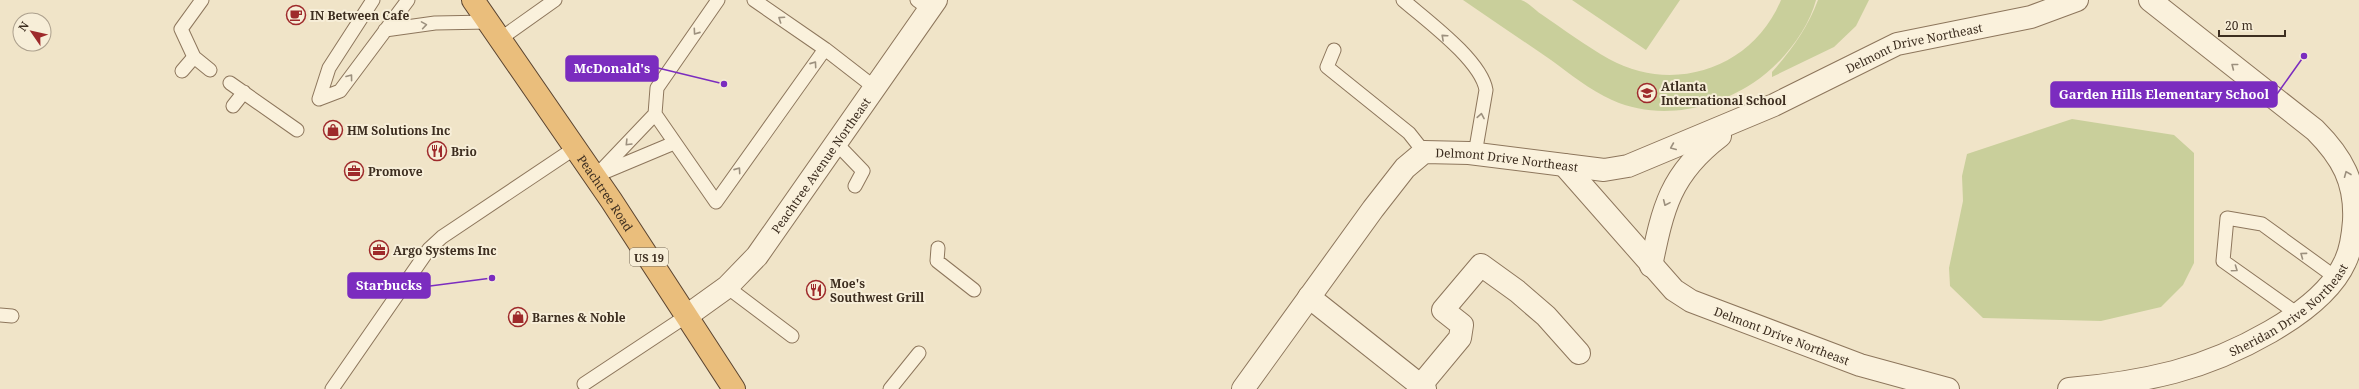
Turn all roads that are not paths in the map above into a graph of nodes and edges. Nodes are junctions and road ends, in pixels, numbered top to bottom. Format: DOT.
graph roads {
  1 [pos="202,0"];
  2 [pos="374,0"];
  3 [pos="408,0"];
  4 [pos="555,0"];
  5 [pos="718,0"];
  6 [pos="754,0"];
  7 [pos="1403,0"];
  8 [pos="2077,0"];
  9 [pos="2150,0"];
  10 [pos="476,1"];
  11 [pos="927,3"];
  12 [pos="385,30"];
  13 [pos="494,31"];
  14 [pos="825,49"];
  15 [pos="1334,50"];
  16 [pos="194,56"];
  17 [pos="210,70"];
  18 [pos="182,71"];
  19 [pos="230,83"];
  20 [pos="874,87"];
  21 [pos="244,92"];
  22 [pos="233,106"];
  23 [pos="655,114"];
  24 [pos="1735,121"];
  25 [pos="297,130"];
  26 [pos="674,143"];
  27 [pos="836,143"];
  28 [pos="575,148"];
  29 [pos="1424,152"];
  30 [pos="1475,154"];
  31 [pos="1564,165"];
  32 [pos="595,177"];
  33 [pos="855,186"];
  34 [pos="938,248"];
  35 [pos="1651,266"];
  36 [pos="2335,277"];
  37 [pos="727,287"];
  38 [pos="974,290"];
  39 [pos="1309,297"];
  40 [pos="688,315"];
  41 [pos="2299,315"];
  42 [pos="792,336"];
  43 [pos="919,352"];
  44 [pos="1579,353"];
  45 [pos="584,384"];
  46 [pos="1423,387"];
  47 [pos="1936,388"];
  48 [pos="332,389"];
  49 [pos="734,389"];
  50 [pos="890,389"];
  51 [pos="1243,389"];
  52 [pos="2069,389"];
  1 -- 16 [label="lane"];
  2 -- 12 [label="lane, one-way"];
  3 -- 12 [label="lane"];
  4 -- 13 [label="lane"];
  5 -- 23 [label="lane, one-way"];
  14 -- 6 [label="lane, one-way"];
  30 -- 7 [label="lane, one-way"];
  8 -- 24 [label="street, Delmont Drive Northeast"];
  36 -- 9 [label="street, Sheridan Drive Northeast, one-way"];
  10 -- 13 [label="highway, Peachtree Road / US 19"];
  11 -- 20 [label="street, Peachtree Avenue Northeast"];
  12 -- 13 [label="lane, one-way"];
  13 -- 28 [label="highway, Peachtree Road / US 19"];
  14 -- 20 [label="lane"];
  26 -- 14 [label="lane, one-way"];
  15 -- 29 [label="lane"];
  16 -- 17 [label="lane"];
  16 -- 18 [label="lane"];
  19 -- 21 [label="lane"];
  20 -- 27 [label="street, Peachtree Avenue Northeast"];
  21 -- 22 [label="lane"];
  21 -- 25 [label="lane"];
  23 -- 26 [label="lane"];
  23 -- 32 [label="lane, one-way"];
  24 -- 31 [label="street, Delmont Drive Northeast, one-way"];
  24 -- 35 [label="street, Delmont Drive Northeast, one-way"];
  26 -- 32 [label="lane"];
  27 -- 33 [label="lane"];
  27 -- 37 [label="street, Peachtree Avenue Northeast"];
  28 -- 32 [label="highway, Peachtree Road / US 19"];
  28 -- 48 [label="lane"];
  29 -- 30 [label="street, Delmont Drive Northeast"];
  29 -- 39 [label="street, Delmont Drive Northeast"];
  30 -- 31 [label="street, Delmont Drive Northeast"];
  31 -- 35 [label="street"];
  32 -- 40 [label="highway, Peachtree Road / US 19"];
  34 -- 38 [label="lane"];
  35 -- 47 [label="street, Delmont Drive Northeast"];
  36 -- 41 [label="street, Sheridan Drive Northeast"];
  36 -- 41 [label="lane, one-way"];
  37 -- 40 [label="street, Peachtree Avenue Northeast"];
  37 -- 42 [label="lane"];
  39 -- 46 [label="street"];
  39 -- 51 [label="street, Delmont Drive Northeast"];
  40 -- 45 [label="lane"];
  40 -- 49 [label="highway, Peachtree Road / US 19"];
  41 -- 52 [label="street, Sheridan Drive Northeast"];
  43 -- 50 [label="lane"];
  44 -- 46 [label="street"];
}
